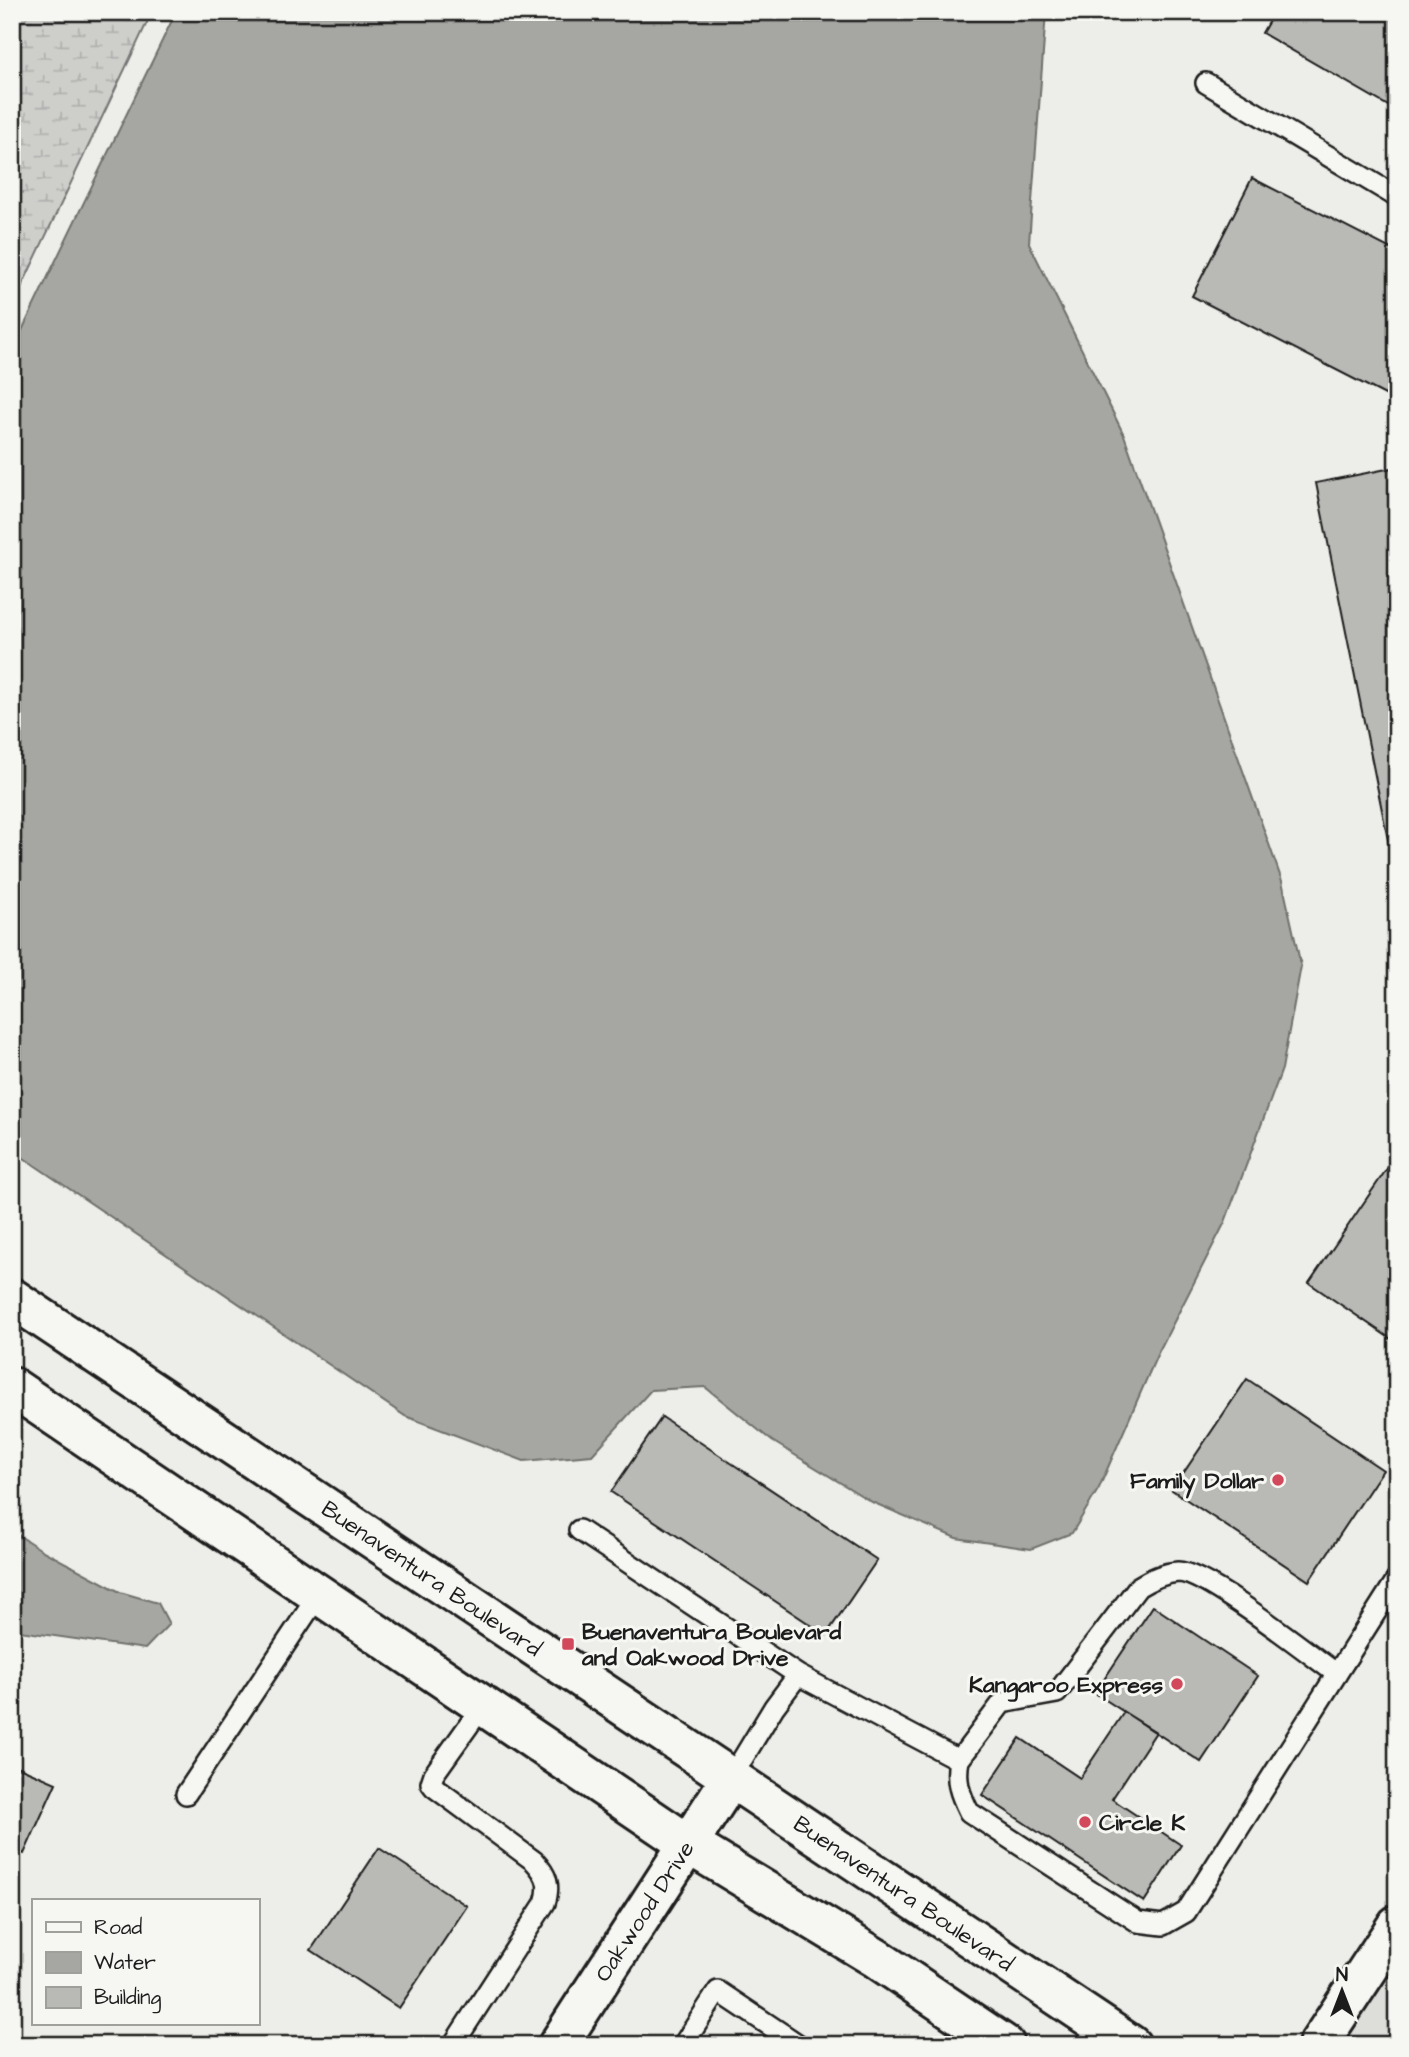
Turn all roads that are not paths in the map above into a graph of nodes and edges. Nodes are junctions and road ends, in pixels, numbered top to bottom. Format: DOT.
graph roads {
  1 [pos="1206,83"];
  2 [pos="1397,197"];
  3 [pos="12,1298"];
  4 [pos="12,1387"];
  5 [pos="579,1530"];
  6 [pos="1397,1580"];
  7 [pos="319,1594"];
  8 [pos="1337,1674"];
  9 [pos="798,1675"];
  10 [pos="484,1704"];
  11 [pos="959,1760"];
  12 [pos="731,1778"];
  13 [pos="186,1794"];
  14 [pos="688,1844"];
  15 [pos="1397,1925"];
  16 [pos="453,2045"];
  17 [pos="558,2045"];
  18 [pos="683,2045"];
  19 [pos="799,2045"];
  20 [pos="1006,2045"];
  21 [pos="1131,2045"];
  22 [pos="1318,2045"];
  1 -- 2 [label="lane"];
  3 -- 12 [label="main road, Buenaventura Boulevard"];
  4 -- 7 [label="main road"];
  5 -- 9 [label="lane"];
  6 -- 8 [label="lane"];
  7 -- 10 [label="main road"];
  7 -- 13 [label="lane"];
  8 -- 11 [label="lane"];
  8 -- 11 [label="lane"];
  9 -- 11 [label="lane"];
  9 -- 12 [label="lane"];
  10 -- 14 [label="main road"];
  10 -- 16 [label="lane"];
  12 -- 14 [label="main road, Oakwood Drive"];
  12 -- 21 [label="main road, Buenaventura Boulevard"];
  14 -- 17 [label="main road, Oakwood Drive"];
  14 -- 20 [label="main road"];
  15 -- 22 [label="main road"];
  18 -- 19 [label="lane"];
}
